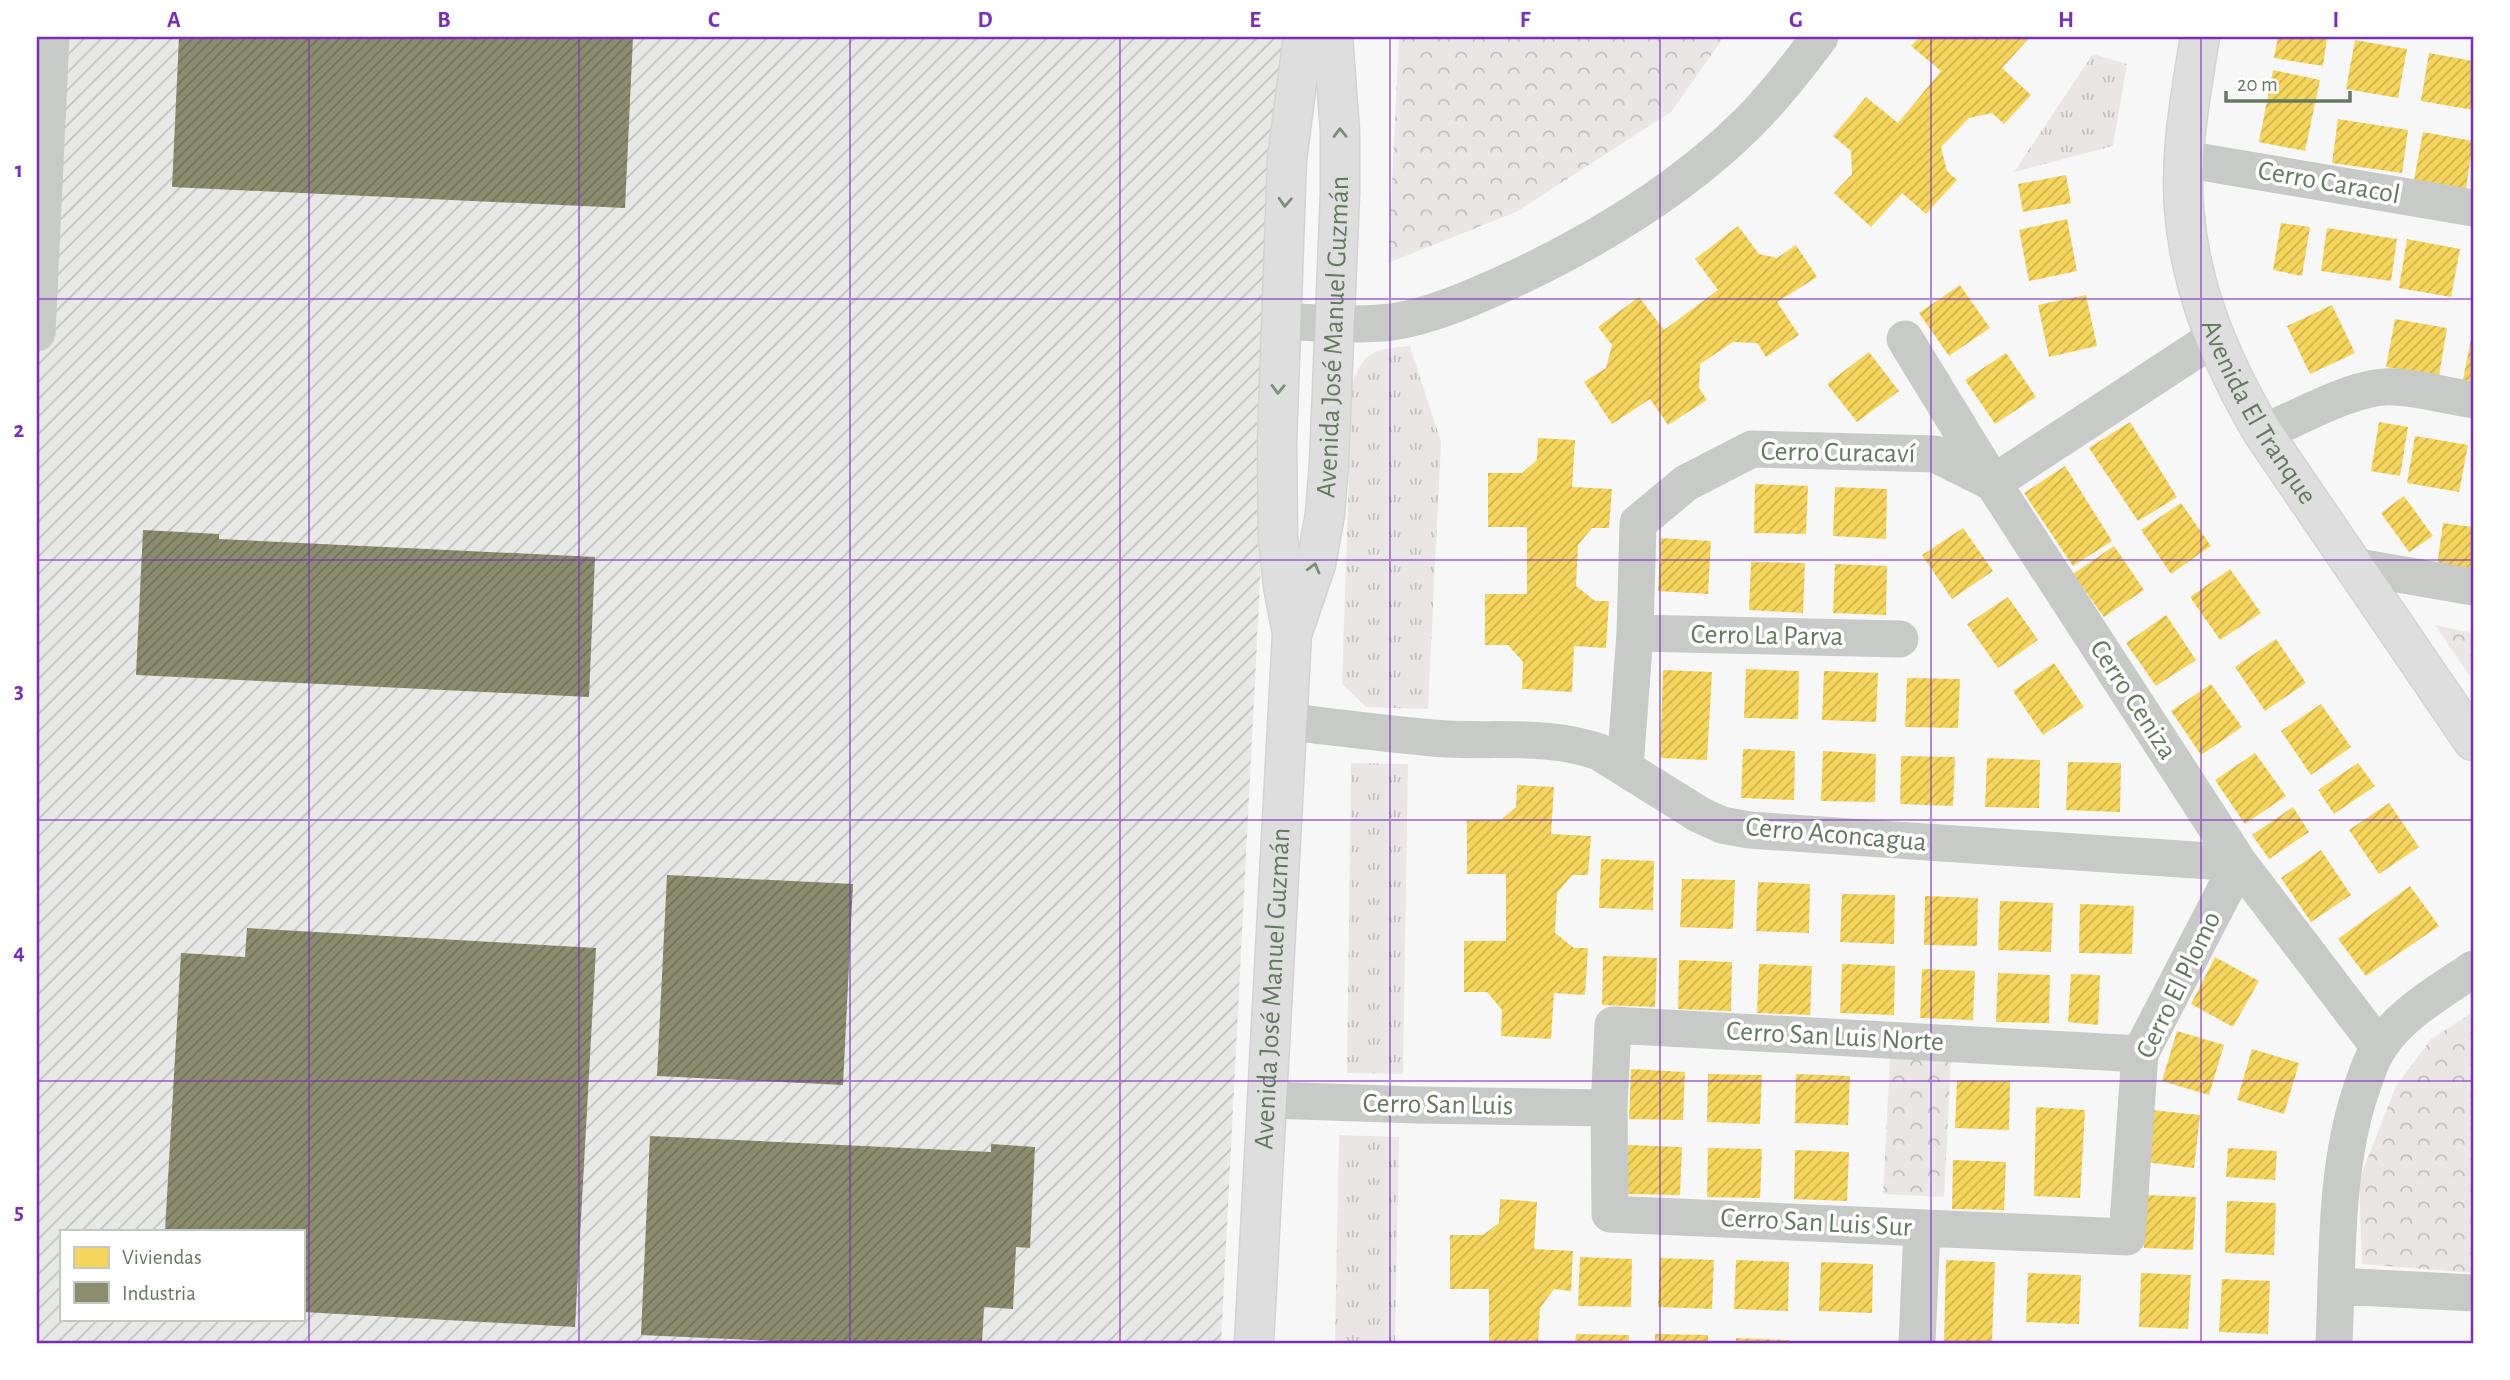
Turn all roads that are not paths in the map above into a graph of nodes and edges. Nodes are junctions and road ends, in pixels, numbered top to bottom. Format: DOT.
graph roads {
  1 [pos="51,37"];
  2 [pos="1303,37"];
  3 [pos="1333,37"];
  4 [pos="1820,37"];
  5 [pos="2194,39"];
  6 [pos="2184,159"];
  7 [pos="2473,208"];
  8 [pos="1281,321"];
  9 [pos="1335,324"];
  10 [pos="37,333"];
  11 [pos="2214,338"];
  12 [pos="1905,340"];
  13 [pos="2473,400"];
  14 [pos="2263,433"];
  15 [pos="1993,483"];
  16 [pos="2352,566"];
  17 [pos="2473,587"];
  18 [pos="1292,633"];
  19 [pos="1635,633"];
  20 [pos="1900,639"];
  21 [pos="1287,722"];
  22 [pos="2473,741"];
  23 [pos="1625,768"];
  24 [pos="2239,863"];
  25 [pos="2473,968"];
  26 [pos="2379,1047"];
  27 [pos="2140,1054"];
  28 [pos="1267,1100"];
  29 [pos="1609,1108"];
  30 [pos="1922,1228"];
  31 [pos="2127,1237"];
  32 [pos="2337,1286"];
  33 [pos="2473,1293"];
  34 [pos="1254,1343"];
  35 [pos="1917,1343"];
  36 [pos="2334,1343"];
  1 -- 10 [label="street"];
  2 -- 8 [label="street, Avenida José Manuel Guzmán, one-way"];
  9 -- 3 [label="street, Avenida José Manuel Guzmán, one-way"];
  4 -- 9 [label="street"];
  5 -- 6 [label="street, Avenida El Tranque"];
  6 -- 7 [label="street, Cerro Caracol"];
  6 -- 11 [label="street, Avenida El Tranque"];
  8 -- 9 [label="street"];
  8 -- 18 [label="street, Avenida José Manuel Guzmán, one-way"];
  18 -- 9 [label="street, Avenida José Manuel Guzmán, one-way"];
  11 -- 14 [label="street, Avenida El Tranque"];
  11 -- 15 [label="street"];
  12 -- 15 [label="street, Cerro Ceniza"];
  13 -- 14 [label="street"];
  14 -- 16 [label="street, Avenida El Tranque"];
  15 -- 19 [label="street, Cerro Curacaví"];
  15 -- 24 [label="street, Cerro Ceniza"];
  16 -- 17 [label="street"];
  16 -- 22 [label="street, Avenida El Tranque"];
  18 -- 21 [label="street, Avenida José Manuel Guzmán"];
  19 -- 20 [label="street, Cerro La Parva"];
  19 -- 23 [label="street, Cerro Curacaví"];
  21 -- 23 [label="street, Cerro Aconcagua"];
  21 -- 28 [label="street, Avenida José Manuel Guzmán"];
  23 -- 24 [label="street, Cerro Aconcagua"];
  24 -- 26 [label="street, Cerro Ceniza"];
  24 -- 27 [label="street, Cerro El Plomo"];
  25 -- 26 [label="street"];
  26 -- 32 [label="street"];
  27 -- 29 [label="street, Cerro San Luis Norte"];
  27 -- 31 [label="street, Cerro El Plomo"];
  28 -- 29 [label="street, Cerro San Luis"];
  28 -- 34 [label="street, Avenida José Manuel Guzmán"];
  29 -- 30 [label="street, Cerro San Luis Sur"];
  30 -- 31 [label="street, Cerro San Luis Sur"];
  30 -- 35 [label="street"];
  32 -- 33 [label="street"];
  32 -- 36 [label="street"];
}
